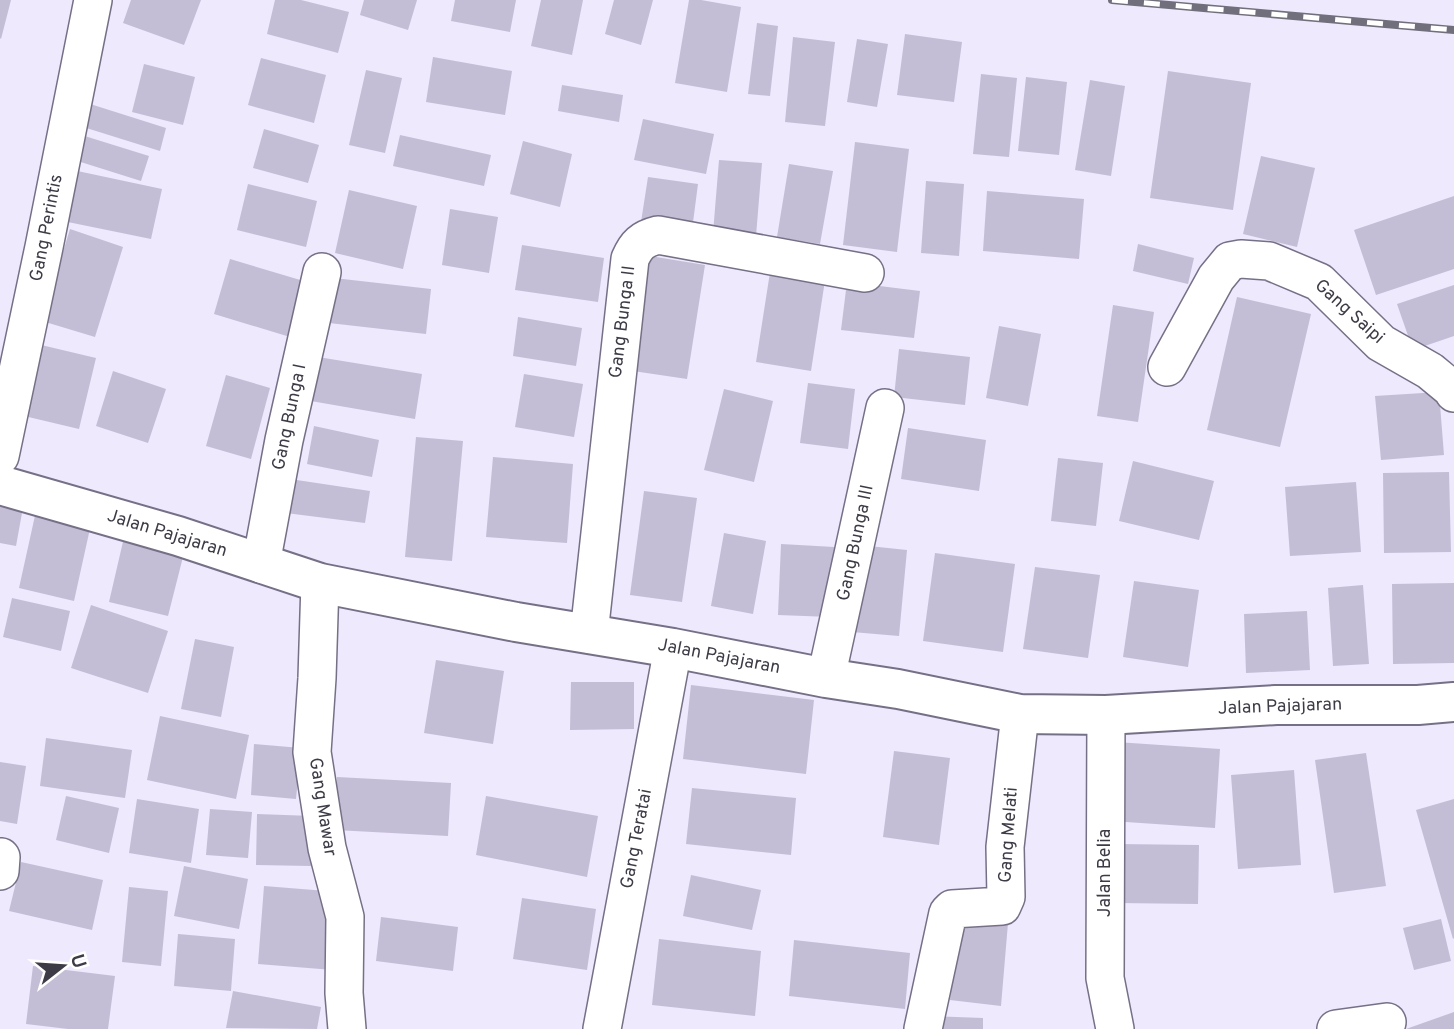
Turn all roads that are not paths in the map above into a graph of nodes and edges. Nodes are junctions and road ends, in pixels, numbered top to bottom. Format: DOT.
graph roads {
  1 [pos="93,0"];
  2 [pos="321,272"];
  3 [pos="865,273"];
  4 [pos="1167,367"];
  5 [pos="1454,393"];
  6 [pos="885,408"];
  7 [pos="0,456"];
  8 [pos="0,485"];
  9 [pos="261,564"];
  10 [pos="320,583"];
  11 [pos="589,634"];
  12 [pos="673,648"];
  13 [pos="826,678"];
  14 [pos="1454,702"];
  15 [pos="1020,714"];
  16 [pos="1106,715"];
  17 [pos="1387,1022"];
  18 [pos="347,1029"];
  19 [pos="602,1029"];
  20 [pos="923,1029"];
  21 [pos="1115,1029"];
  22 [pos="1336,1029"];
  1 -- 7 [label="street, Gang Perintis"];
  2 -- 9 [label="street, Gang Bunga I"];
  3 -- 11 [label="street, Gang Bunga II"];
  4 -- 5 [label="street, Gang Saipi"];
  6 -- 13 [label="street, Gang Bunga III"];
  8 -- 9 [label="main road, Jalan Pajajaran"];
  9 -- 10 [label="main road, Jalan Pajajaran"];
  10 -- 11 [label="main road, Jalan Pajajaran"];
  10 -- 18 [label="street, Gang Mawar"];
  11 -- 12 [label="main road, Jalan Pajajaran"];
  12 -- 13 [label="main road, Jalan Pajajaran"];
  12 -- 19 [label="street, Gang Teratai"];
  13 -- 15 [label="main road, Jalan Pajajaran"];
  14 -- 16 [label="main road, Jalan Pajajaran"];
  15 -- 16 [label="main road, Jalan Pajajaran"];
  15 -- 20 [label="street, Gang Melati"];
  16 -- 21 [label="street, Jalan Belia"];
  17 -- 22 [label="street"];
}
